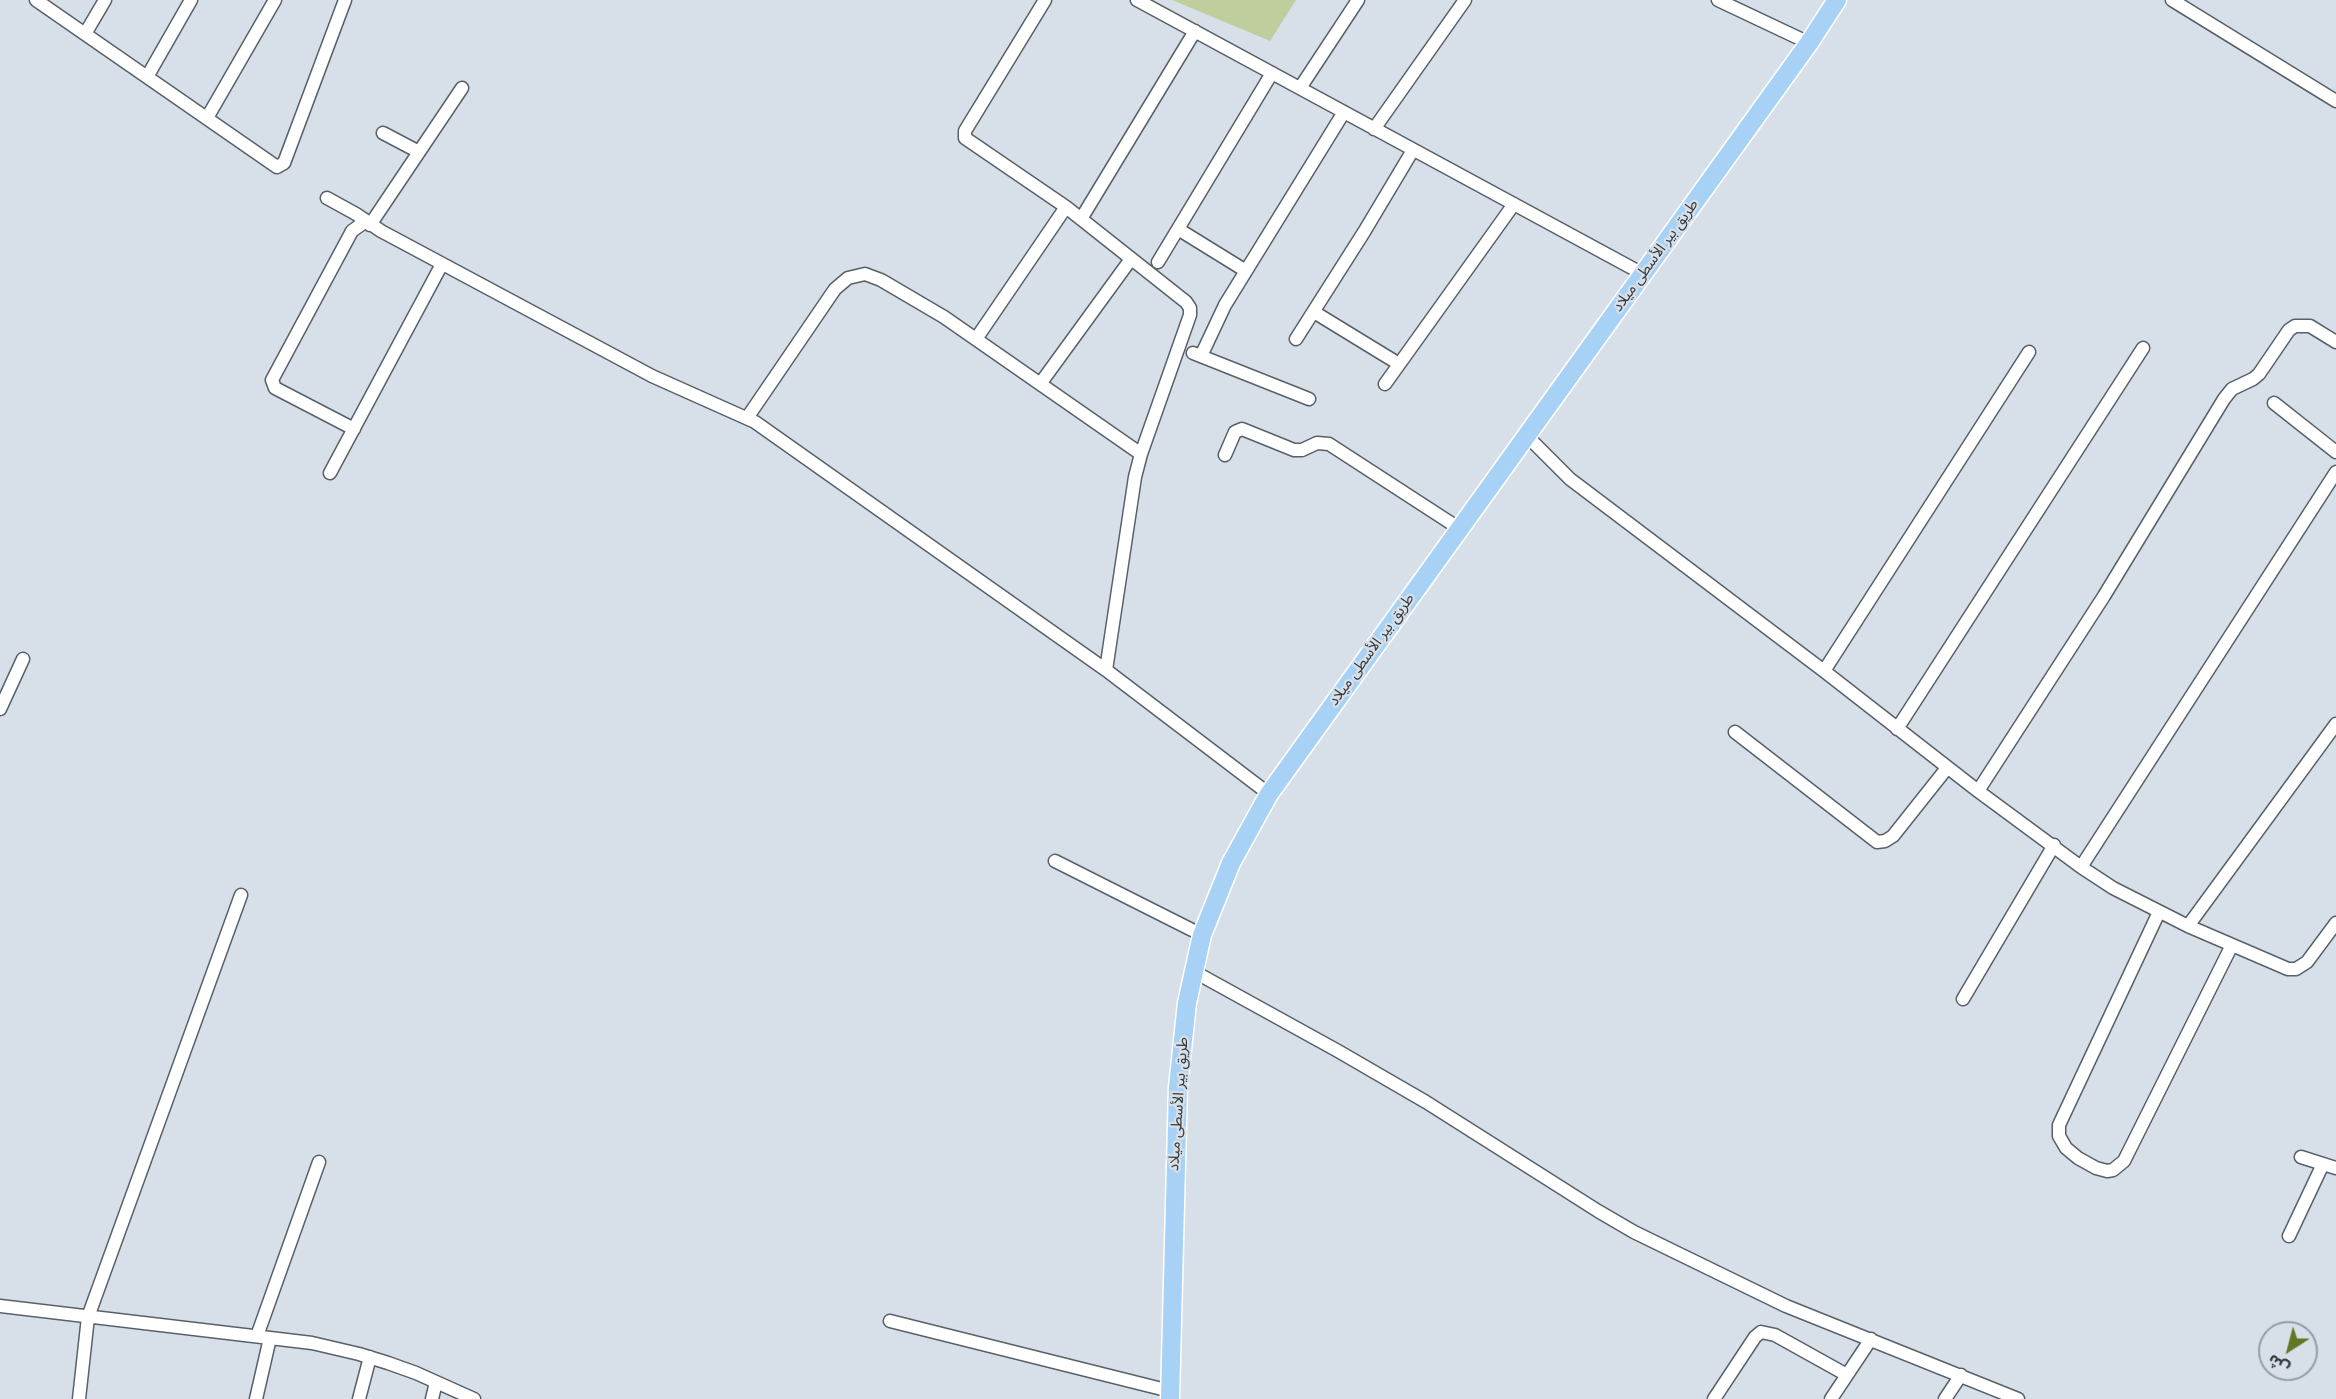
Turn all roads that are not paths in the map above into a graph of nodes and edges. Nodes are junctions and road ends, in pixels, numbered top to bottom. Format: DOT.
graph roads {
  1 [pos="36,0"];
  2 [pos="105,0"];
  3 [pos="191,0"];
  4 [pos="275,0"];
  5 [pos="345,0"];
  6 [pos="1045,0"];
  7 [pos="1137,0"];
  8 [pos="1358,0"];
  9 [pos="1465,0"];
  10 [pos="1718,0"];
  11 [pos="1837,0"];
  12 [pos="2172,0"];
  13 [pos="1195,31"];
  14 [pos="85,34"];
  15 [pos="1809,43"];
  16 [pos="1272,73"];
  17 [pos="147,77"];
  18 [pos="462,88"];
  19 [pos="1300,88"];
  20 [pos="2336,101"];
  21 [pos="1344,112"];
  22 [pos="207,118"];
  23 [pos="1374,129"];
  24 [pos="383,133"];
  25 [pos="1413,150"];
  26 [pos="419,152"];
  27 [pos="327,198"];
  28 [pos="1514,204"];
  29 [pos="1066,207"];
  30 [pos="1081,219"];
  31 [pos="368,223"];
  32 [pos="1178,228"];
  33 [pos="1131,258"];
  34 [pos="1158,262"];
  35 [pos="442,264"];
  36 [pos="1246,271"];
  37 [pos="1643,274"];
  38 [pos="1314,312"];
  39 [pos="976,339"];
  40 [pos="1296,339"];
  41 [pos="2336,342"];
  42 [pos="2144,348"];
  43 [pos="2029,352"];
  44 [pos="1399,364"];
  45 [pos="1040,384"];
  46 [pos="1385,384"];
  47 [pos="1310,399"];
  48 [pos="2274,403"];
  49 [pos="747,418"];
  50 [pos="354,429"];
  51 [pos="1527,436"];
  52 [pos="2336,452"];
  53 [pos="1141,454"];
  54 [pos="1225,454"];
  55 [pos="2336,472"];
  56 [pos="330,473"];
  57 [pos="1460,529"];
  58 [pos="23,659"];
  59 [pos="1106,670"];
  60 [pos="1824,671"];
  61 [pos="0,709"];
  62 [pos="2336,724"];
  63 [pos="1897,729"];
  64 [pos="1735,732"];
  65 [pos="1947,768"];
  66 [pos="1978,791"];
  67 [pos="1269,794"];
  68 [pos="2054,845"];
  69 [pos="1054,861"];
  70 [pos="2081,867"];
  71 [pos="241,895"];
  72 [pos="2159,912"];
  73 [pos="2336,922"];
  74 [pos="2188,926"];
  75 [pos="1202,935"];
  76 [pos="2232,945"];
  77 [pos="1193,971"];
  78 [pos="1964,999"];
  79 [pos="2301,1157"];
  80 [pos="319,1162"];
  81 [pos="2324,1164"];
  82 [pos="2336,1168"];
  83 [pos="2289,1236"];
  84 [pos="0,1306"];
  85 [pos="88,1317"];
  86 [pos="890,1321"];
  87 [pos="257,1335"];
  88 [pos="270,1338"];
  89 [pos="1871,1339"];
  90 [pos="370,1357"];
  91 [pos="1847,1375"];
  92 [pos="1961,1375"];
  93 [pos="436,1382"];
  94 [pos="1170,1395"];
  95 [pos="79,1399"];
  96 [pos="256,1399"];
  97 [pos="358,1399"];
  98 [pos="432,1399"];
  99 [pos="474,1399"];
  100 [pos="1714,1399"];
  101 [pos="1831,1399"];
  102 [pos="1945,1399"];
  103 [pos="2018,1399"];
  1 -- 14 [label="street"];
  2 -- 14 [label="street"];
  3 -- 17 [label="street"];
  4 -- 22 [label="street"];
  5 -- 22 [label="street"];
  6 -- 29 [label="street"];
  7 -- 13 [label="street"];
  8 -- 19 [label="street"];
  9 -- 23 [label="street"];
  10 -- 15 [label="street"];
  11 -- 15 [label="main road, طريق بير الأسطى ميلاد"];
  12 -- 20 [label="street"];
  13 -- 16 [label="street"];
  13 -- 30 [label="street"];
  14 -- 17 [label="street"];
  15 -- 37 [label="main road, طريق بير الأسطى ميلاد"];
  16 -- 19 [label="street"];
  16 -- 32 [label="street"];
  17 -- 22 [label="street"];
  18 -- 26 [label="street"];
  19 -- 21 [label="street"];
  21 -- 23 [label="street"];
  21 -- 36 [label="street"];
  23 -- 25 [label="street"];
  24 -- 26 [label="street"];
  25 -- 28 [label="street"];
  25 -- 38 [label="street"];
  26 -- 31 [label="street"];
  27 -- 31 [label="street"];
  28 -- 37 [label="street"];
  28 -- 44 [label="street"];
  29 -- 30 [label="street"];
  29 -- 39 [label="street"];
  30 -- 33 [label="street"];
  31 -- 35 [label="street"];
  31 -- 50 [label="street"];
  32 -- 34 [label="street"];
  32 -- 36 [label="street"];
  33 -- 45 [label="street"];
  33 -- 53 [label="street"];
  35 -- 49 [label="street"];
  35 -- 50 [label="street"];
  36 -- 47 [label="street"];
  37 -- 51 [label="main road, طريق بير الأسطى ميلاد"];
  38 -- 40 [label="street"];
  38 -- 44 [label="street"];
  39 -- 45 [label="street"];
  39 -- 49 [label="street"];
  41 -- 66 [label="street"];
  42 -- 63 [label="street"];
  43 -- 60 [label="street"];
  44 -- 46 [label="street"];
  45 -- 53 [label="street"];
  48 -- 52 [label="street"];
  49 -- 59 [label="street"];
  50 -- 56 [label="street"];
  51 -- 57 [label="main road, طريق بير الأسطى ميلاد"];
  51 -- 60 [label="street"];
  53 -- 59 [label="street"];
  54 -- 57 [label="street"];
  55 -- 70 [label="street"];
  57 -- 67 [label="main road, طريق بير الأسطى ميلاد"];
  58 -- 61 [label="street"];
  59 -- 67 [label="street"];
  60 -- 63 [label="street"];
  62 -- 74 [label="street"];
  63 -- 65 [label="street"];
  64 -- 65 [label="street"];
  65 -- 66 [label="street"];
  66 -- 68 [label="street"];
  67 -- 75 [label="main road, طريق بير الأسطى ميلاد"];
  68 -- 70 [label="street"];
  68 -- 78 [label="street"];
  69 -- 75 [label="street"];
  70 -- 72 [label="street"];
  71 -- 85 [label="street"];
  72 -- 74 [label="street"];
  72 -- 76 [label="street"];
  73 -- 76 [label="street"];
  74 -- 76 [label="street"];
  75 -- 77 [label="main road, طريق بير الأسطى ميلاد"];
  77 -- 89 [label="street"];
  77 -- 94 [label="main road, طريق بير الأسطى ميلاد"];
  79 -- 81 [label="street"];
  80 -- 87 [label="street"];
  81 -- 82 [label="street"];
  81 -- 83 [label="street"];
  84 -- 85 [label="street"];
  85 -- 87 [label="street"];
  85 -- 95 [label="street"];
  86 -- 94 [label="street"];
  87 -- 88 [label="street"];
  88 -- 90 [label="street"];
  88 -- 96 [label="street"];
  89 -- 91 [label="street"];
  89 -- 92 [label="street"];
  90 -- 93 [label="street"];
  90 -- 97 [label="street"];
  91 -- 100 [label="street"];
  91 -- 101 [label="street"];
  92 -- 102 [label="street"];
  92 -- 103 [label="street"];
  93 -- 98 [label="street"];
  93 -- 99 [label="street"];
}
